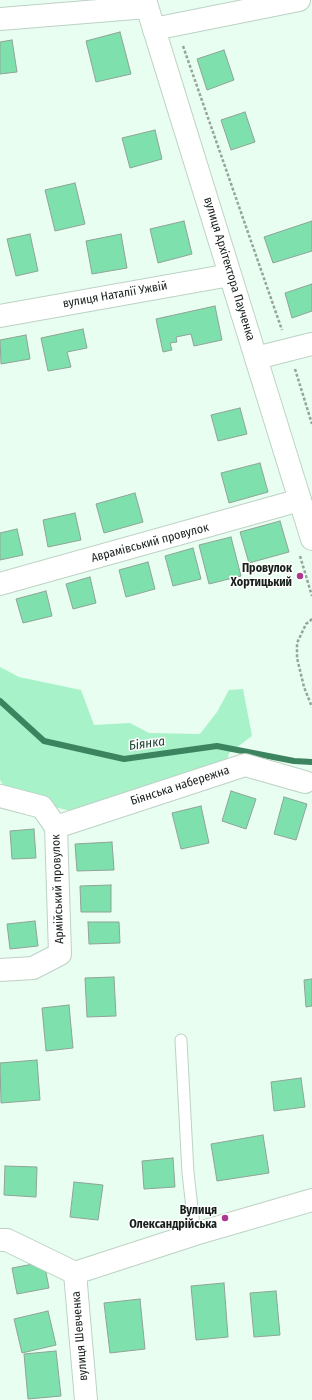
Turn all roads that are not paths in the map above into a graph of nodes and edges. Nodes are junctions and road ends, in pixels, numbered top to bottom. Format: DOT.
graph roads {
  1 [pos="298,0"];
  2 [pos="146,4"];
  3 [pos="0,18"];
  4 [pos="154,29"];
  5 [pos="230,275"];
  6 [pos="0,316"];
  7 [pos="312,344"];
  8 [pos="256,358"];
  9 [pos="300,500"];
  10 [pos="312,539"];
  11 [pos="0,584"];
  12 [pos="308,781"];
  13 [pos="0,796"];
  14 [pos="56,827"];
  15 [pos="0,970"];
  16 [pos="181,1040"];
  17 [pos="312,1200"];
  18 [pos="195,1234"];
  19 [pos="2,1239"];
  20 [pos="75,1273"];
  21 [pos="86,1400"];
  1 -- 4 [label="street"];
  2 -- 3 [label="street"];
  2 -- 4 [label="street, вулиця Архітектора Паученка"];
  4 -- 5 [label="street, вулиця Архітектора Паученка"];
  5 -- 6 [label="street, вулиця Наталії Ужвій"];
  5 -- 8 [label="street, вулиця Архітектора Паученка"];
  7 -- 8 [label="street"];
  8 -- 9 [label="street, вулиця Архітектора Паученка"];
  9 -- 10 [label="street, вулиця Архітектора Паученка"];
  9 -- 11 [label="street, Аврамівський провулок"];
  12 -- 14 [label="street, Біянська набережна"];
  13 -- 14 [label="street, Армійський провулок"];
  14 -- 15 [label="street, Армійський провулок"];
  16 -- 18 [label="lane"];
  17 -- 18 [label="street"];
  18 -- 20 [label="street"];
  19 -- 20 [label="street"];
  20 -- 21 [label="street, вулиця Шевченка"];
}
